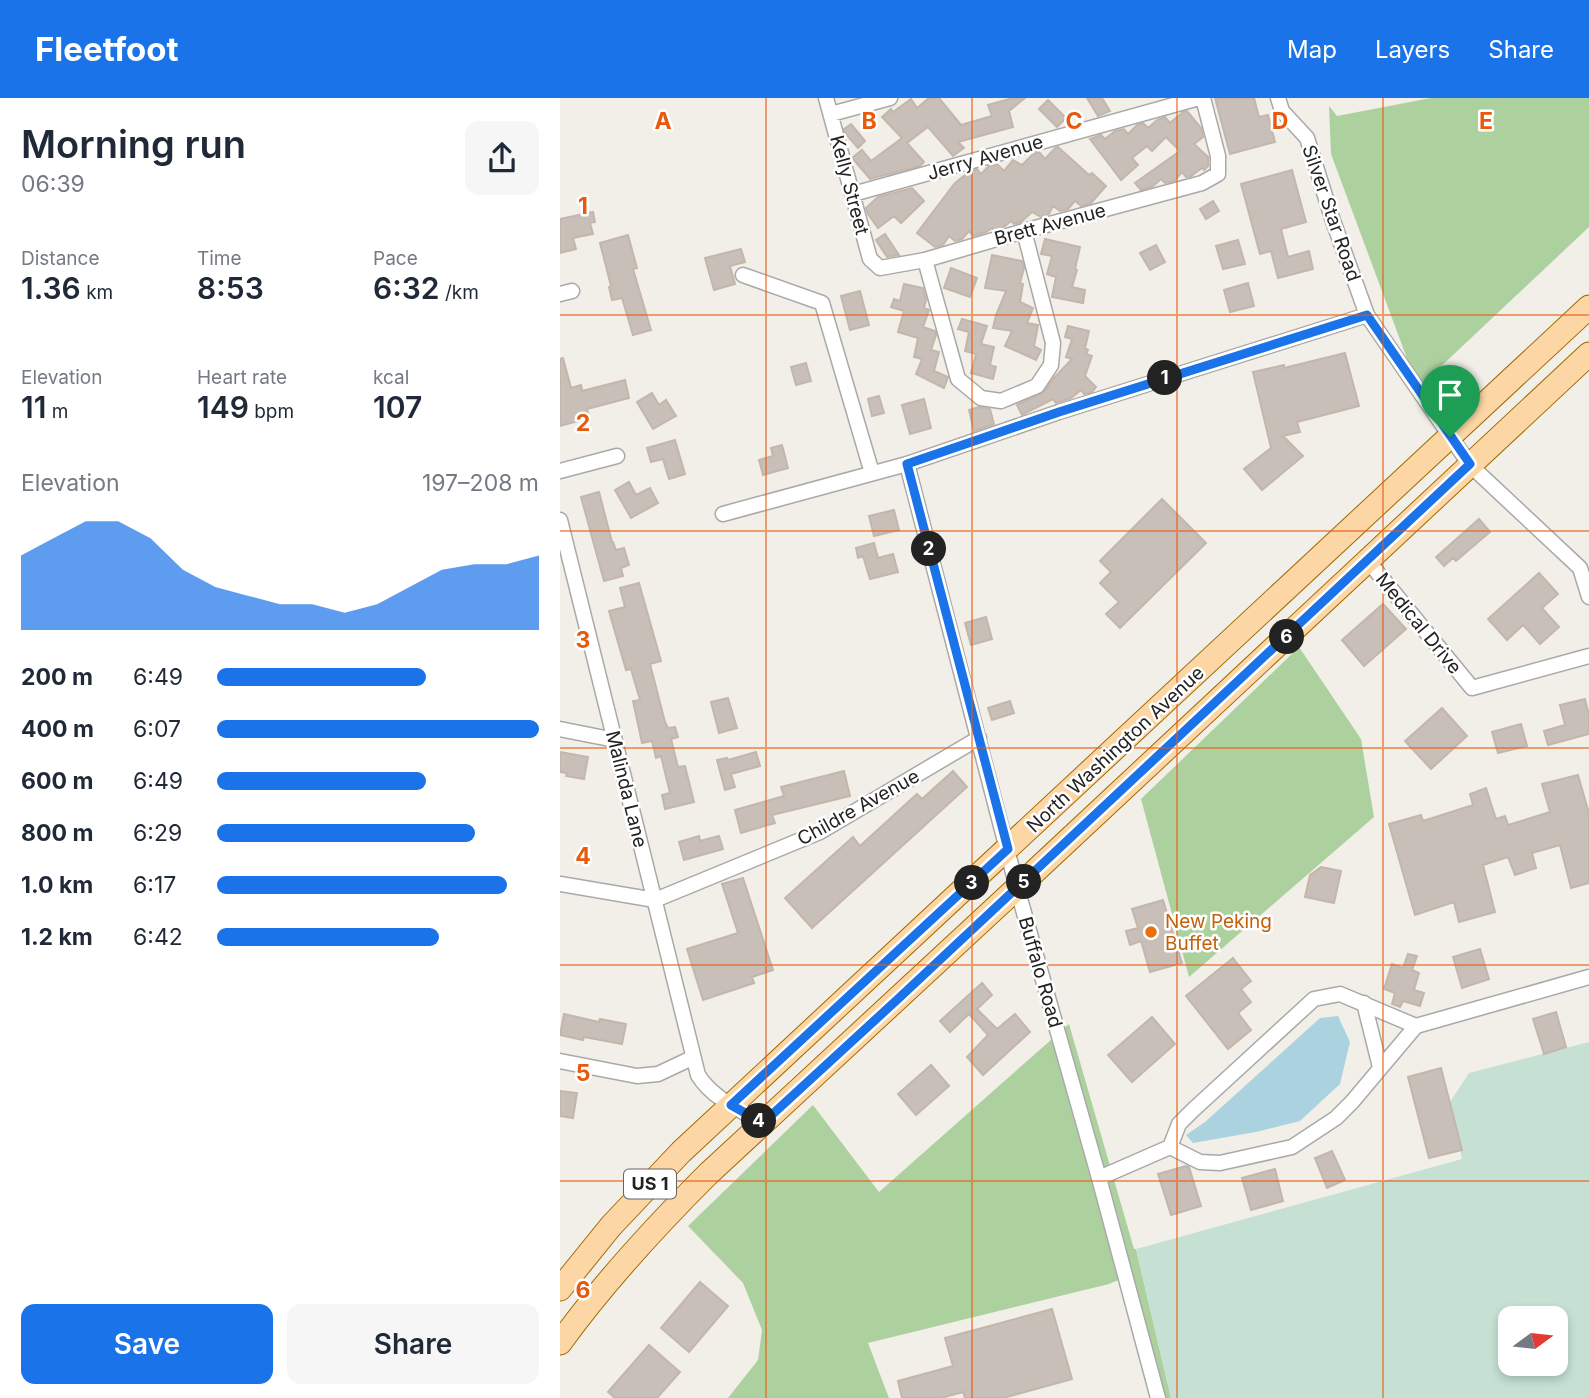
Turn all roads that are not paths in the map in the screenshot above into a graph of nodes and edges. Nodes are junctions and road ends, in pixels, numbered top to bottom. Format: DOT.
graph roads {
  1 [pos="826,98"];
  2 [pos="890,98"];
  3 [pos="1201,98"];
  4 [pos="1278,98"];
  5 [pos="831,114"];
  6 [pos="853,194"];
  7 [pos="1024,231"];
  8 [pos="925,260"];
  9 [pos="880,268"];
  10 [pos="743,275"];
  11 [pos="1589,307"];
  12 [pos="1367,315"];
  13 [pos="1589,354"];
  14 [pos="1450,437"];
  15 [pos="617,456"];
  16 [pos="907,464"];
  17 [pos="1470,464"];
  18 [pos="560,471"];
  19 [pos="872,473"];
  20 [pos="723,514"];
  21 [pos="560,520"];
  22 [pos="1368,561"];
  23 [pos="560,578"];
  24 [pos="575,581"];
  25 [pos="1589,597"];
  26 [pos="1589,656"];
  27 [pos="560,729"];
  28 [pos="979,738"];
  29 [pos="615,740"];
  30 [pos="1008,849"];
  31 [pos="560,884"];
  32 [pos="1017,888"];
  33 [pos="655,900"];
  34 [pos="1589,977"];
  35 [pos="1364,1003"];
  36 [pos="1416,1027"];
  37 [pos="692,1058"];
  38 [pos="560,1061"];
  39 [pos="1381,1067"];
  40 [pos="731,1105"];
  41 [pos="763,1123"];
  42 [pos="1170,1147"];
  43 [pos="1099,1178"];
  44 [pos="588,1252"];
  45 [pos="560,1270"];
  46 [pos="560,1289"];
  47 [pos="560,1343"];
  48 [pos="1158,1398"];
  1 -- 5 [label="street, Kelly Street"];
  2 -- 5 [label="street"];
  3 -- 6 [label="street, Jerry Avenue"];
  3 -- 7 [label="street, Brett Avenue"];
  4 -- 12 [label="street, Silver Star Road"];
  5 -- 6 [label="street, Kelly Street"];
  6 -- 9 [label="street, Kelly Street"];
  7 -- 8 [label="street, Brett Avenue"];
  7 -- 8 [label="street"];
  8 -- 9 [label="street, Brett Avenue"];
  10 -- 19 [label="street"];
  11 -- 14 [label="main road, North Washington Avenue / US 1"];
  12 -- 14 [label="street, Silver Star Road"];
  12 -- 16 [label="street"];
  13 -- 17 [label="main road, North Washington Avenue / US 1"];
  14 -- 17 [label="street, Silver Star Road"];
  14 -- 30 [label="main road, North Washington Avenue / US 1"];
  15 -- 18 [label="street"];
  16 -- 19 [label="street"];
  16 -- 28 [label="street, Buffalo Road"];
  17 -- 22 [label="main road, North Washington Avenue / US 1"];
  17 -- 25 [label="street, Silver Star Road"];
  19 -- 20 [label="street"];
  21 -- 24 [label="street, Malinda Lane"];
  22 -- 26 [label="street, Medical Drive"];
  22 -- 32 [label="main road, North Washington Avenue / US 1"];
  23 -- 24 [label="street"];
  24 -- 29 [label="street, Malinda Lane"];
  27 -- 29 [label="street"];
  28 -- 30 [label="street, Buffalo Road"];
  28 -- 33 [label="street, Childre Avenue"];
  29 -- 33 [label="street, Malinda Lane"];
  30 -- 32 [label="street, Buffalo Road"];
  30 -- 40 [label="main road, North Washington Avenue / US 1"];
  31 -- 33 [label="street"];
  32 -- 41 [label="main road, North Washington Avenue / US 1"];
  32 -- 43 [label="street, Buffalo Road"];
  33 -- 37 [label="street, Malinda Lane"];
  34 -- 36 [label="street"];
  35 -- 36 [label="street"];
  35 -- 39 [label="street"];
  35 -- 42 [label="street"];
  36 -- 39 [label="street"];
  37 -- 38 [label="street"];
  37 -- 40 [label="street, Malinda Lane"];
  39 -- 42 [label="street"];
  40 -- 41 [label="street, Malinda Lane"];
  40 -- 44 [label="main road, North Washington Avenue / US 1"];
  41 -- 47 [label="main road, North Washington Avenue / US 1"];
  42 -- 43 [label="street"];
  43 -- 48 [label="street, Buffalo Road"];
  44 -- 45 [label="main road"];
  44 -- 46 [label="main road, North Washington Avenue / US 1"];
}
